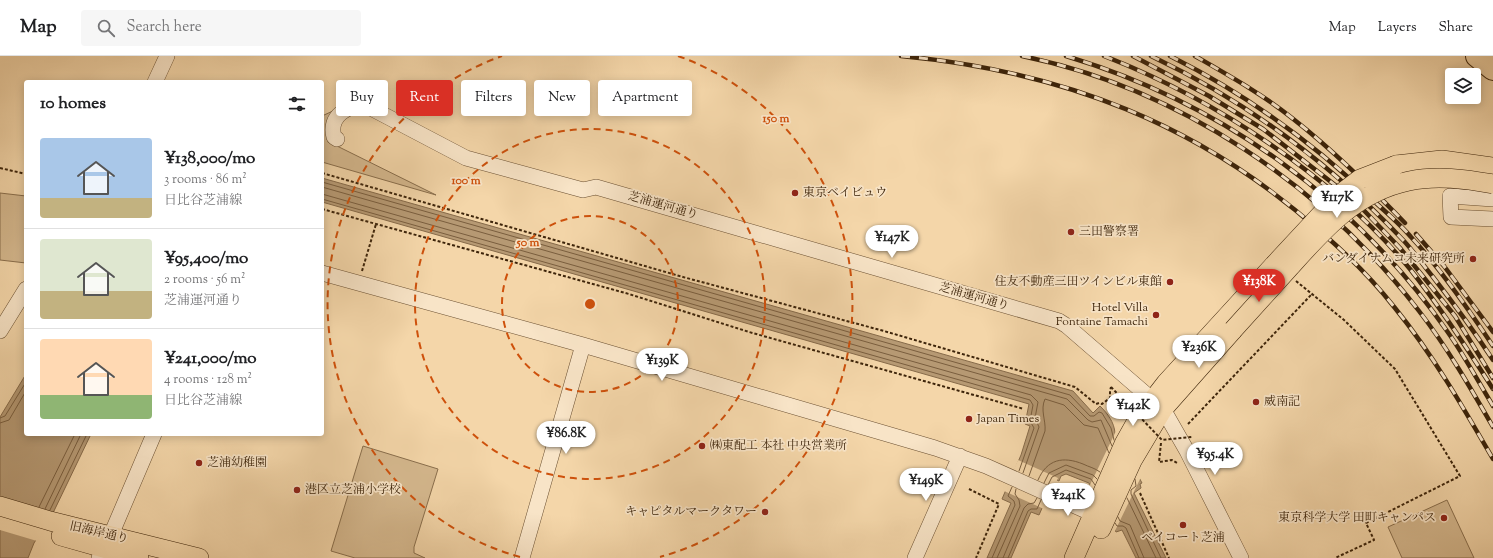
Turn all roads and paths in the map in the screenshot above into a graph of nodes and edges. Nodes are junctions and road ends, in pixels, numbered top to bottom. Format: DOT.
graph roads {
  1 [pos="166,56"];
  2 [pos="1477,56"];
  3 [pos="1493,69"];
  4 [pos="156,80"];
  5 [pos="337,139"];
  6 [pos="1493,167"];
  7 [pos="0,168"];
  8 [pos="24,174"];
  9 [pos="324,174"];
  10 [pos="1493,184"];
  11 [pos="1493,199"];
  12 [pos="324,210"];
  13 [pos="1493,219"];
  14 [pos="376,224"];
  15 [pos="324,273"];
  16 [pos="358,283"];
  17 [pos="24,292"];
  18 [pos="1228,324"];
  19 [pos="0,331"];
  20 [pos="583,345"];
  21 [pos="1157,404"];
  22 [pos="1024,409"];
  23 [pos="1188,424"];
  24 [pos="153,436"];
  25 [pos="1192,437"];
  26 [pos="1162,440"];
  27 [pos="960,456"];
  28 [pos="1180,468"];
  29 [pos="969,489"];
  30 [pos="1140,493"];
  31 [pos="0,506"];
  32 [pos="1099,513"];
  33 [pos="0,518"];
  34 [pos="48,527"];
  35 [pos="104,547"];
  36 [pos="139,558"];
  37 [pos="199,558"];
  38 [pos="522,558"];
  39 [pos="915,558"];
  40 [pos="976,558"];
  41 [pos="1074,558"];
  42 [pos="1088,558"];
  43 [pos="1170,558"];
  44 [pos="1241,558"];
  45 [pos="1335,558"];
  1 -- 4 [label="street"];
  2 -- 3 [label="highway"];
  5 -- 21 [label="street, 芝浦運河通り"];
  6 -- 18 [label="main road, bridge"];
  7 -- 8 [label="path"];
  9 -- 26 [label="path, bridge"];
  10 -- 18 [label="main road, bridge"];
  11 -- 13 [label="street"];
  12 -- 14 [label="path"];
  14 -- 16 [label="path"];
  14 -- 22 [label="path"];
  15 -- 16 [label="street"];
  16 -- 20 [label="street"];
  17 -- 19 [label="street"];
  18 -- 21 [label="main road"];
  20 -- 27 [label="street"];
  20 -- 38 [label="street"];
  21 -- 32 [label="main road"];
  21 -- 32 [label="main road"];
  21 -- 44 [label="street, 芝浦運河通り"];
  23 -- 45 [label="path"];
  24 -- 35 [label="street"];
  25 -- 26 [label="path, bridge"];
  26 -- 28 [label="path"];
  27 -- 32 [label="street"];
  27 -- 39 [label="street"];
  29 -- 40 [label="path"];
  30 -- 43 [label="path"];
  31 -- 34 [label="main road, 旧海岸通り"];
  32 -- 41 [label="main road"];
  32 -- 42 [label="main road"];
  33 -- 34 [label="main road, 旧海岸通り"];
  34 -- 35 [label="main road, 旧海岸通り"];
  35 -- 36 [label="main road, 旧海岸通り"];
  35 -- 37 [label="main road, 旧海岸通り"];
}
